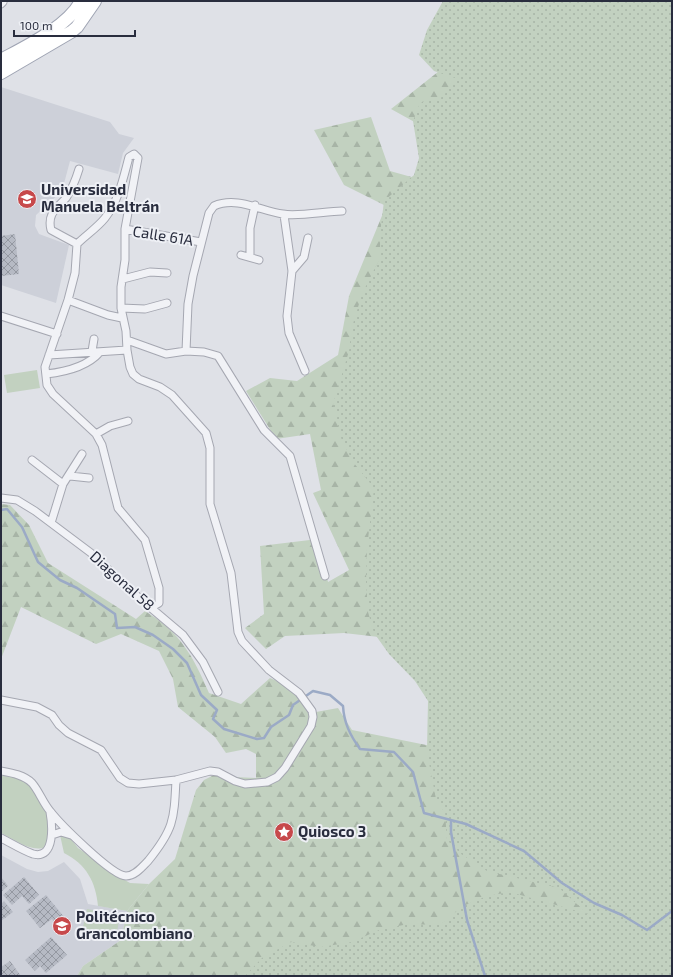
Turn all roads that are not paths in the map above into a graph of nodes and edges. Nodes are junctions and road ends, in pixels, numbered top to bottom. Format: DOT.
graph roads {
  1 [pos="81,1"];
  2 [pos="95,1"];
  3 [pos="2,57"];
  4 [pos="1,73"];
  5 [pos="79,169"];
  6 [pos="255,206"];
  7 [pos="342,211"];
  8 [pos="284,214"];
  9 [pos="125,229"];
  10 [pos="308,238"];
  11 [pos="201,242"];
  12 [pos="77,244"];
  13 [pos="241,255"];
  14 [pos="250,257"];
  15 [pos="259,260"];
  16 [pos="292,271"];
  17 [pos="167,273"];
  18 [pos="123,279"];
  19 [pos="68,300"];
  20 [pos="167,303"];
  21 [pos="121,308"];
  22 [pos="1,316"];
  23 [pos="122,318"];
  24 [pos="57,334"];
  25 [pos="94,339"];
  26 [pos="127,340"];
  27 [pos="127,350"];
  28 [pos="92,351"];
  29 [pos="186,351"];
  30 [pos="100,352"];
  31 [pos="49,355"];
  32 [pos="306,371"];
  33 [pos="46,374"];
  34 [pos="128,421"];
  35 [pos="96,434"];
  36 [pos="82,454"];
  37 [pos="32,460"];
  38 [pos="70,476"];
  39 [pos="89,478"];
  40 [pos="63,484"];
  41 [pos="1,498"];
  42 [pos="51,523"];
  43 [pos="325,576"];
  44 [pos="152,608"];
  45 [pos="218,692"];
  46 [pos="1,700"];
  47 [pos="1,771"];
  48 [pos="176,780"];
  49 [pos="50,811"];
  50 [pos="52,835"];
  51 [pos="75,837"];
  52 [pos="1,838"];
  1 -- 3 [label="main road"];
  2 -- 4 [label="main road"];
  5 -- 12 [label="street"];
  6 -- 8 [label="street"];
  6 -- 11 [label="street"];
  6 -- 14 [label="street"];
  7 -- 8 [label="street"];
  8 -- 16 [label="street"];
  9 -- 11 [label="street, Calle 61A"];
  9 -- 12 [label="street"];
  9 -- 18 [label="street"];
  10 -- 16 [label="street"];
  11 -- 29 [label="street"];
  12 -- 19 [label="street"];
  13 -- 14 [label="street"];
  14 -- 15 [label="street"];
  16 -- 32 [label="street"];
  17 -- 18 [label="street"];
  18 -- 21 [label="street"];
  19 -- 23 [label="street"];
  19 -- 24 [label="street"];
  20 -- 21 [label="street"];
  21 -- 23 [label="street"];
  22 -- 24 [label="street"];
  23 -- 26 [label="street"];
  24 -- 31 [label="street"];
  25 -- 28 [label="street"];
  26 -- 27 [label="street"];
  26 -- 29 [label="street"];
  27 -- 30 [label="street"];
  27 -- 48 [label="street"];
  28 -- 30 [label="street"];
  28 -- 31 [label="street"];
  29 -- 43 [label="street"];
  30 -- 33 [label="street"];
  31 -- 33 [label="street"];
  33 -- 35 [label="street"];
  34 -- 35 [label="street"];
  35 -- 44 [label="street"];
  36 -- 38 [label="street"];
  37 -- 40 [label="street"];
  38 -- 39 [label="street"];
  38 -- 40 [label="street"];
  40 -- 42 [label="street"];
  41 -- 42 [label="street, Diagonal 58"];
  42 -- 44 [label="street, Diagonal 58"];
  44 -- 45 [label="street, Diagonal 58"];
  46 -- 48 [label="street"];
  47 -- 49 [label="street"];
  48 -- 51 [label="street"];
  49 -- 50 [label="street"];
  49 -- 51 [label="street"];
  50 -- 51 [label="street"];
  50 -- 52 [label="street"];
}
